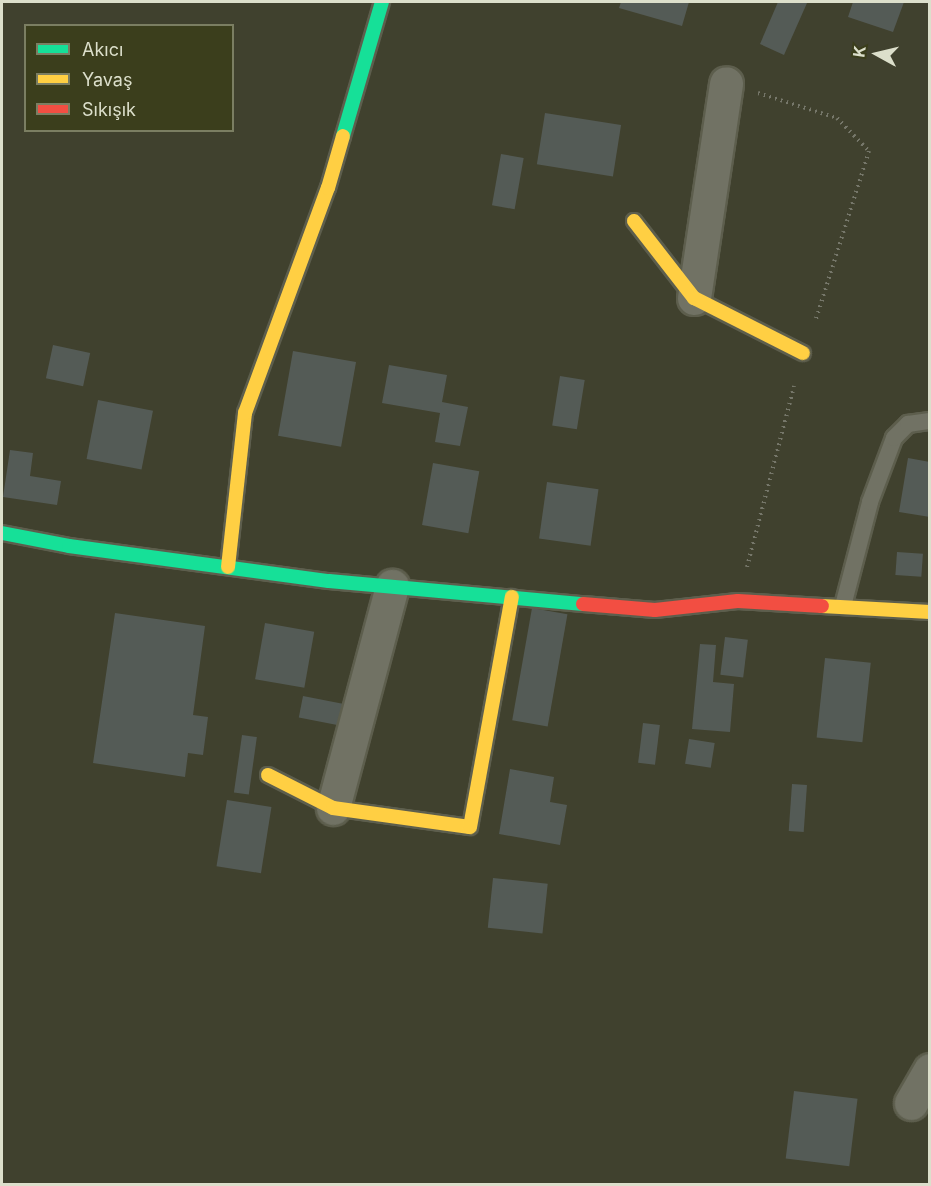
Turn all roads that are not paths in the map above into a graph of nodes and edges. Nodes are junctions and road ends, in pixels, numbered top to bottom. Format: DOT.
graph roads {
  1 [pos="382,2"];
  2 [pos="726,83"];
  3 [pos="634,221"];
  4 [pos="694,298"];
  5 [pos="803,353"];
  6 [pos="930,421"];
  7 [pos="2,533"];
  8 [pos="228,567"];
  9 [pos="392,586"];
  10 [pos="512,597"];
  11 [pos="843,606"];
  12 [pos="930,612"];
  13 [pos="268,775"];
  14 [pos="333,808"];
  15 [pos="930,1070"];
  16 [pos="911,1103"];
  1 -- 8 [label="street"];
  2 -- 4 [label="street"];
  3 -- 4 [label="street"];
  4 -- 5 [label="street"];
  6 -- 11 [label="lane"];
  7 -- 8 [label="street"];
  8 -- 9 [label="street"];
  9 -- 10 [label="street"];
  9 -- 14 [label="street"];
  10 -- 11 [label="street"];
  10 -- 14 [label="street"];
  11 -- 12 [label="street"];
  13 -- 14 [label="street"];
  15 -- 16 [label="street"];
}
